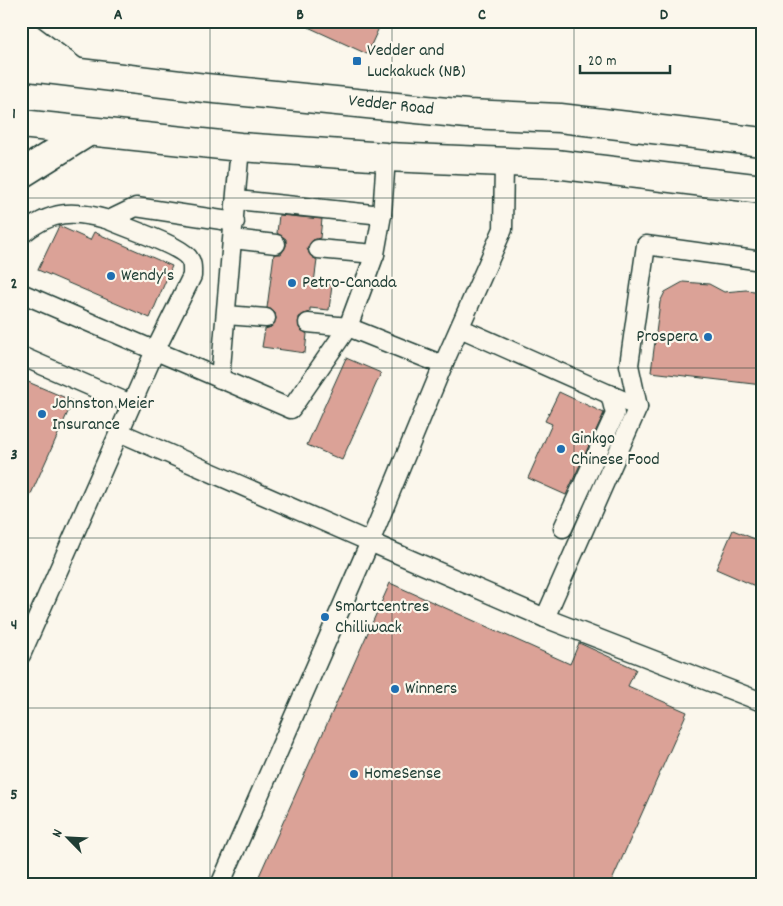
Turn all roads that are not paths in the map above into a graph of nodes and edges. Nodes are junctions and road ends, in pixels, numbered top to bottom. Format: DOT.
graph roads {
  1 [pos="21,32"];
  2 [pos="21,66"];
  3 [pos="73,71"];
  4 [pos="21,124"];
  5 [pos="88,132"];
  6 [pos="762,142"];
  7 [pos="240,147"];
  8 [pos="386,157"];
  9 [pos="504,163"];
  10 [pos="21,174"];
  11 [pos="762,189"];
  12 [pos="236,200"];
  13 [pos="382,215"];
  14 [pos="109,220"];
  15 [pos="234,231"];
  16 [pos="21,235"];
  17 [pos="276,244"];
  18 [pos="318,248"];
  19 [pos="375,254"];
  20 [pos="762,261"];
  21 [pos="21,293"];
  22 [pos="226,315"];
  23 [pos="266,318"];
  24 [pos="308,323"];
  25 [pos="348,327"];
  26 [pos="460,328"];
  27 [pos="155,351"];
  28 [pos="21,356"];
  29 [pos="443,365"];
  30 [pos="220,379"];
  31 [pos="610,394"];
  32 [pos="131,404"];
  33 [pos="638,407"];
  34 [pos="119,432"];
  35 [pos="563,528"];
  36 [pos="370,542"];
  37 [pos="545,618"];
  38 [pos="21,655"];
  39 [pos="762,702"];
  40 [pos="220,885"];
  1 -- 3 [label="main road"];
  2 -- 3 [label="main road, Vedder Road"];
  3 -- 6 [label="main road, Vedder Road"];
  4 -- 5 [label="main road"];
  5 -- 7 [label="main road"];
  5 -- 10 [label="main road"];
  7 -- 8 [label="main road"];
  7 -- 12 [label="lane"];
  8 -- 9 [label="main road"];
  8 -- 13 [label="lane"];
  9 -- 11 [label="main road"];
  9 -- 26 [label="lane"];
  12 -- 13 [label="lane"];
  12 -- 15 [label="lane"];
  13 -- 19 [label="lane"];
  14 -- 15 [label="lane"];
  14 -- 16 [label="lane"];
  14 -- 27 [label="lane"];
  15 -- 17 [label="lane"];
  15 -- 22 [label="lane"];
  18 -- 19 [label="lane"];
  19 -- 25 [label="lane"];
  20 -- 33 [label="lane"];
  21 -- 27 [label="lane"];
  22 -- 23 [label="lane"];
  22 -- 30 [label="lane"];
  24 -- 25 [label="lane"];
  25 -- 29 [label="lane"];
  25 -- 30 [label="lane"];
  26 -- 29 [label="lane"];
  26 -- 31 [label="lane"];
  27 -- 30 [label="lane"];
  27 -- 32 [label="lane"];
  28 -- 32 [label="lane"];
  29 -- 36 [label="lane"];
  31 -- 33 [label="lane"];
  31 -- 35 [label="lane"];
  32 -- 34 [label="lane"];
  33 -- 37 [label="lane"];
  34 -- 36 [label="lane"];
  34 -- 38 [label="lane"];
  36 -- 37 [label="lane"];
  36 -- 40 [label="lane"];
  37 -- 39 [label="lane"];
}
